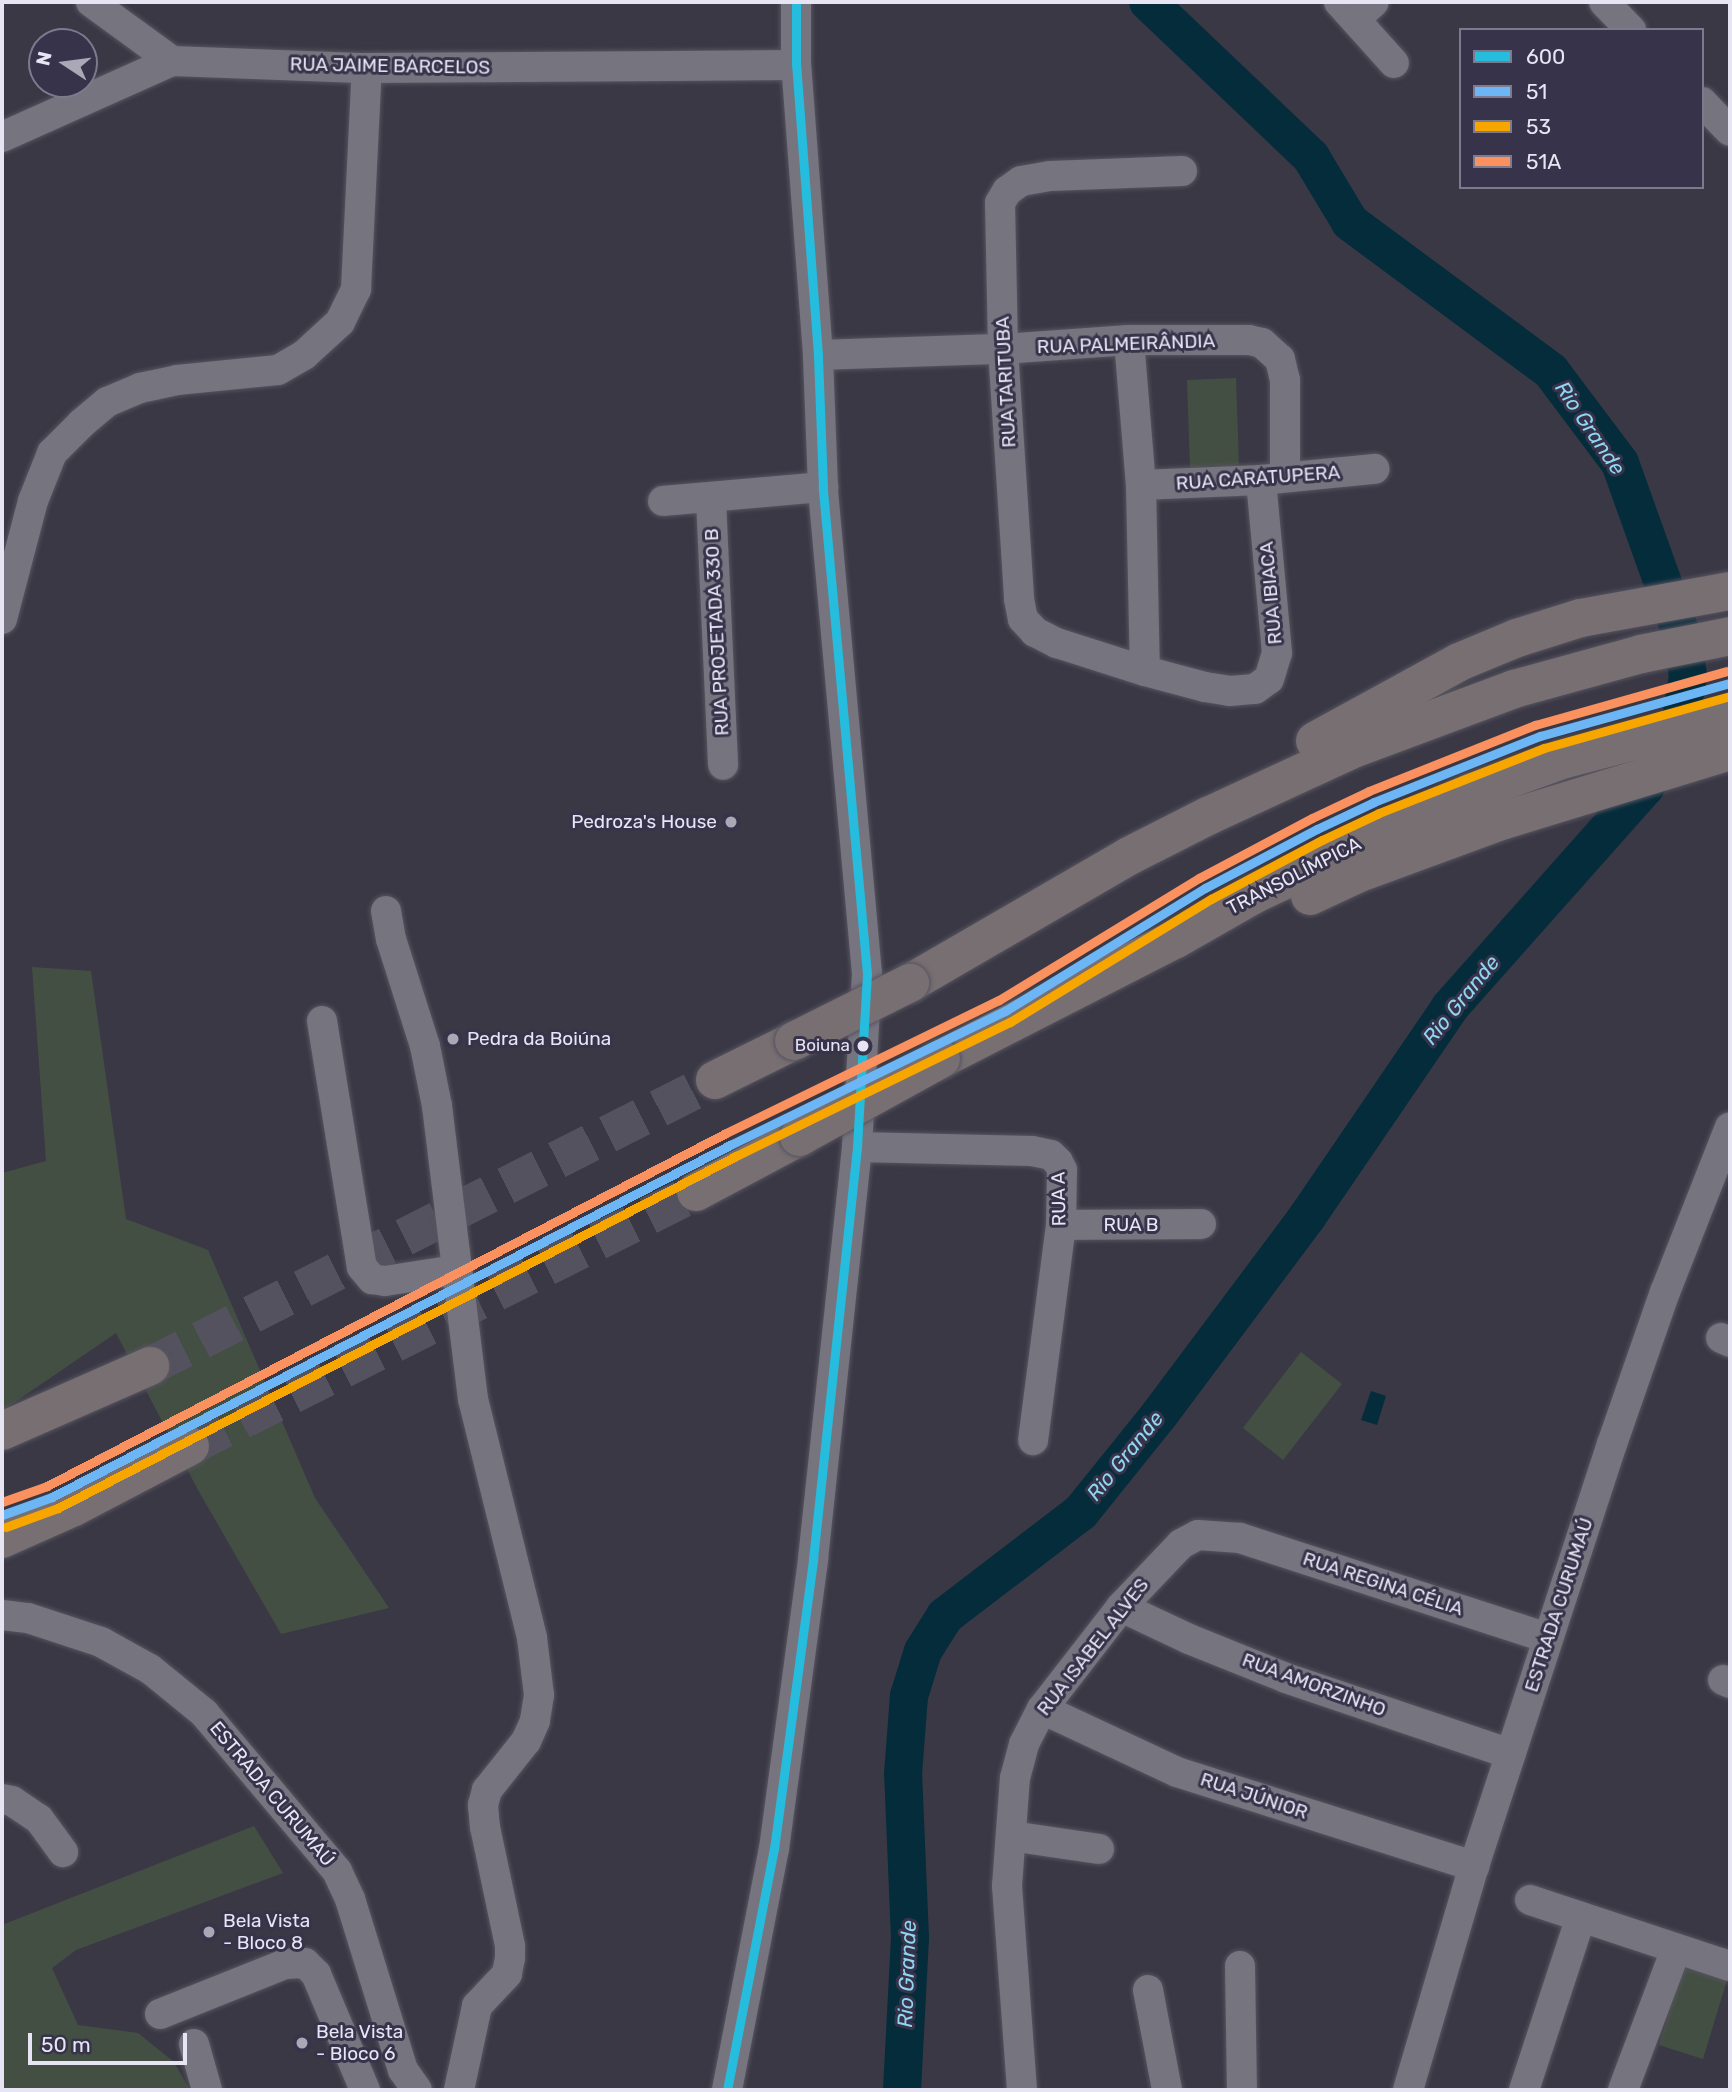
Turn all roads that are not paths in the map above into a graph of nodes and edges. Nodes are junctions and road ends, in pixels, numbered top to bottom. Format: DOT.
graph roads {
  1 [pos="91,2"];
  2 [pos="796,2"];
  3 [pos="1604,2"];
  4 [pos="1356,8"];
  5 [pos="1629,28"];
  6 [pos="172,61"];
  7 [pos="1394,63"];
  8 [pos="796,65"];
  9 [pos="367,68"];
  10 [pos="1704,105"];
  11 [pos="1730,131"];
  12 [pos="2,137"];
  13 [pos="1182,171"];
  14 [pos="1129,340"];
  15 [pos="1003,349"];
  16 [pos="818,355"];
  17 [pos="1285,380"];
  18 [pos="1374,469"];
  19 [pos="1273,478"];
  20 [pos="1141,485"];
  21 [pos="823,487"];
  22 [pos="711,499"];
  23 [pos="663,501"];
  24 [pos="1730,591"];
  25 [pos="2,620"];
  26 [pos="1730,636"];
  27 [pos="1144,671"];
  28 [pos="1205,687"];
  29 [pos="1720,736"];
  30 [pos="723,765"];
  31 [pos="386,911"];
  32 [pos="990,935"];
  33 [pos="1176,939"];
  34 [pos="322,1021"];
  35 [pos="715,1080"];
  36 [pos="1730,1127"];
  37 [pos="857,1147"];
  38 [pos="695,1192"];
  39 [pos="1201,1224"];
  40 [pos="1061,1225"];
  41 [pos="456,1270"];
  42 [pos="150,1366"];
  43 [pos="2,1432"];
  44 [pos="1033,1440"];
  45 [pos="190,1446"];
  46 [pos="1217,1534"];
  47 [pos="2,1538"];
  48 [pos="1121,1606"];
  49 [pos="2,1615"];
  50 [pos="1547,1638"];
  51 [pos="1042,1709"];
  52 [pos="1510,1754"];
  53 [pos="2,1799"];
  54 [pos="1011,1836"];
  55 [pos="1099,1849"];
  56 [pos="63,1852"];
  57 [pos="1474,1866"];
  58 [pos="1530,1900"];
  59 [pos="1581,1917"];
  60 [pos="1676,1949"];
  61 [pos="1240,1966"];
  62 [pos="1730,1966"];
  63 [pos="1148,1990"];
  64 [pos="159,2014"];
  65 [pos="194,2044"];
  66 [pos="207,2090"];
  67 [pos="365,2090"];
  68 [pos="417,2090"];
  69 [pos="459,2090"];
  70 [pos="727,2090"];
  71 [pos="1022,2090"];
  72 [pos="1167,2090"];
  73 [pos="1242,2090"];
  74 [pos="1408,2090"];
  75 [pos="1524,2090"];
  76 [pos="1623,2090"];
  1 -- 6 [label="street"];
  2 -- 8 [label="street"];
  3 -- 5 [label="street"];
  4 -- 7 [label="street"];
  6 -- 9 [label="street, RUA JAIME BARCELOS"];
  6 -- 12 [label="street, RUA JAIME BARCELOS"];
  8 -- 9 [label="street, RUA JAIME BARCELOS"];
  8 -- 16 [label="street"];
  9 -- 25 [label="street"];
  10 -- 11 [label="street"];
  13 -- 15 [label="street, RUA TARITUBA"];
  14 -- 15 [label="street, RUA PALMEIRÂNDIA"];
  14 -- 17 [label="street, RUA PALMEIRÂNDIA"];
  14 -- 20 [label="street"];
  15 -- 16 [label="street, RUA PALMEIRÂNDIA"];
  15 -- 27 [label="street, RUA TARITUBA"];
  16 -- 21 [label="street"];
  17 -- 19 [label="street, RUA IBIACA"];
  18 -- 19 [label="street, RUA CARATUPERA"];
  19 -- 20 [label="street, RUA CARATUPERA"];
  19 -- 28 [label="street, RUA IBIACA"];
  20 -- 27 [label="street"];
  21 -- 22 [label="street"];
  21 -- 37 [label="street"];
  22 -- 23 [label="street"];
  22 -- 30 [label="street, RUA PROJETADA 330 B"];
  24 -- 32 [label="highway"];
  26 -- 32 [label="highway"];
  27 -- 28 [label="street, RUA TARITUBA"];
  29 -- 33 [label="highway"];
  29 -- 33 [label="highway, TRANSOLÍMPICA"];
  31 -- 41 [label="street"];
  32 -- 35 [label="highway, bridge"];
  33 -- 38 [label="highway, TRANSOLÍMPICA, bridge"];
  34 -- 41 [label="street"];
  36 -- 50 [label="street, ESTRADA CURUMAÚ"];
  37 -- 40 [label="street, RUA A"];
  37 -- 70 [label="street"];
  39 -- 40 [label="street, RUA B"];
  40 -- 44 [label="street, RUA A"];
  41 -- 69 [label="street"];
  42 -- 43 [label="highway"];
  45 -- 47 [label="highway"];
  46 -- 48 [label="street, RUA ISABEL ALVES"];
  46 -- 50 [label="street, RUA REGINA CÉLIA"];
  48 -- 51 [label="street, RUA ISABEL ALVES"];
  48 -- 52 [label="street, RUA AMORZINHO"];
  49 -- 68 [label="street, ESTRADA CURUMAÚ"];
  50 -- 52 [label="street, ESTRADA CURUMAÚ"];
  51 -- 54 [label="street, RUA ISABEL ALVES"];
  51 -- 57 [label="street, RUA JÚNIOR"];
  52 -- 57 [label="street, ESTRADA CURUMAÚ"];
  53 -- 56 [label="street"];
  54 -- 55 [label="street"];
  54 -- 71 [label="street, RUA ISABEL ALVES"];
  57 -- 74 [label="street, ESTRADA CURUMAÚ"];
  58 -- 59 [label="street"];
  59 -- 60 [label="street"];
  59 -- 75 [label="street"];
  60 -- 62 [label="street"];
  60 -- 76 [label="street"];
  61 -- 73 [label="street"];
  63 -- 72 [label="street"];
  64 -- 67 [label="street"];
  65 -- 66 [label="street"];
}
